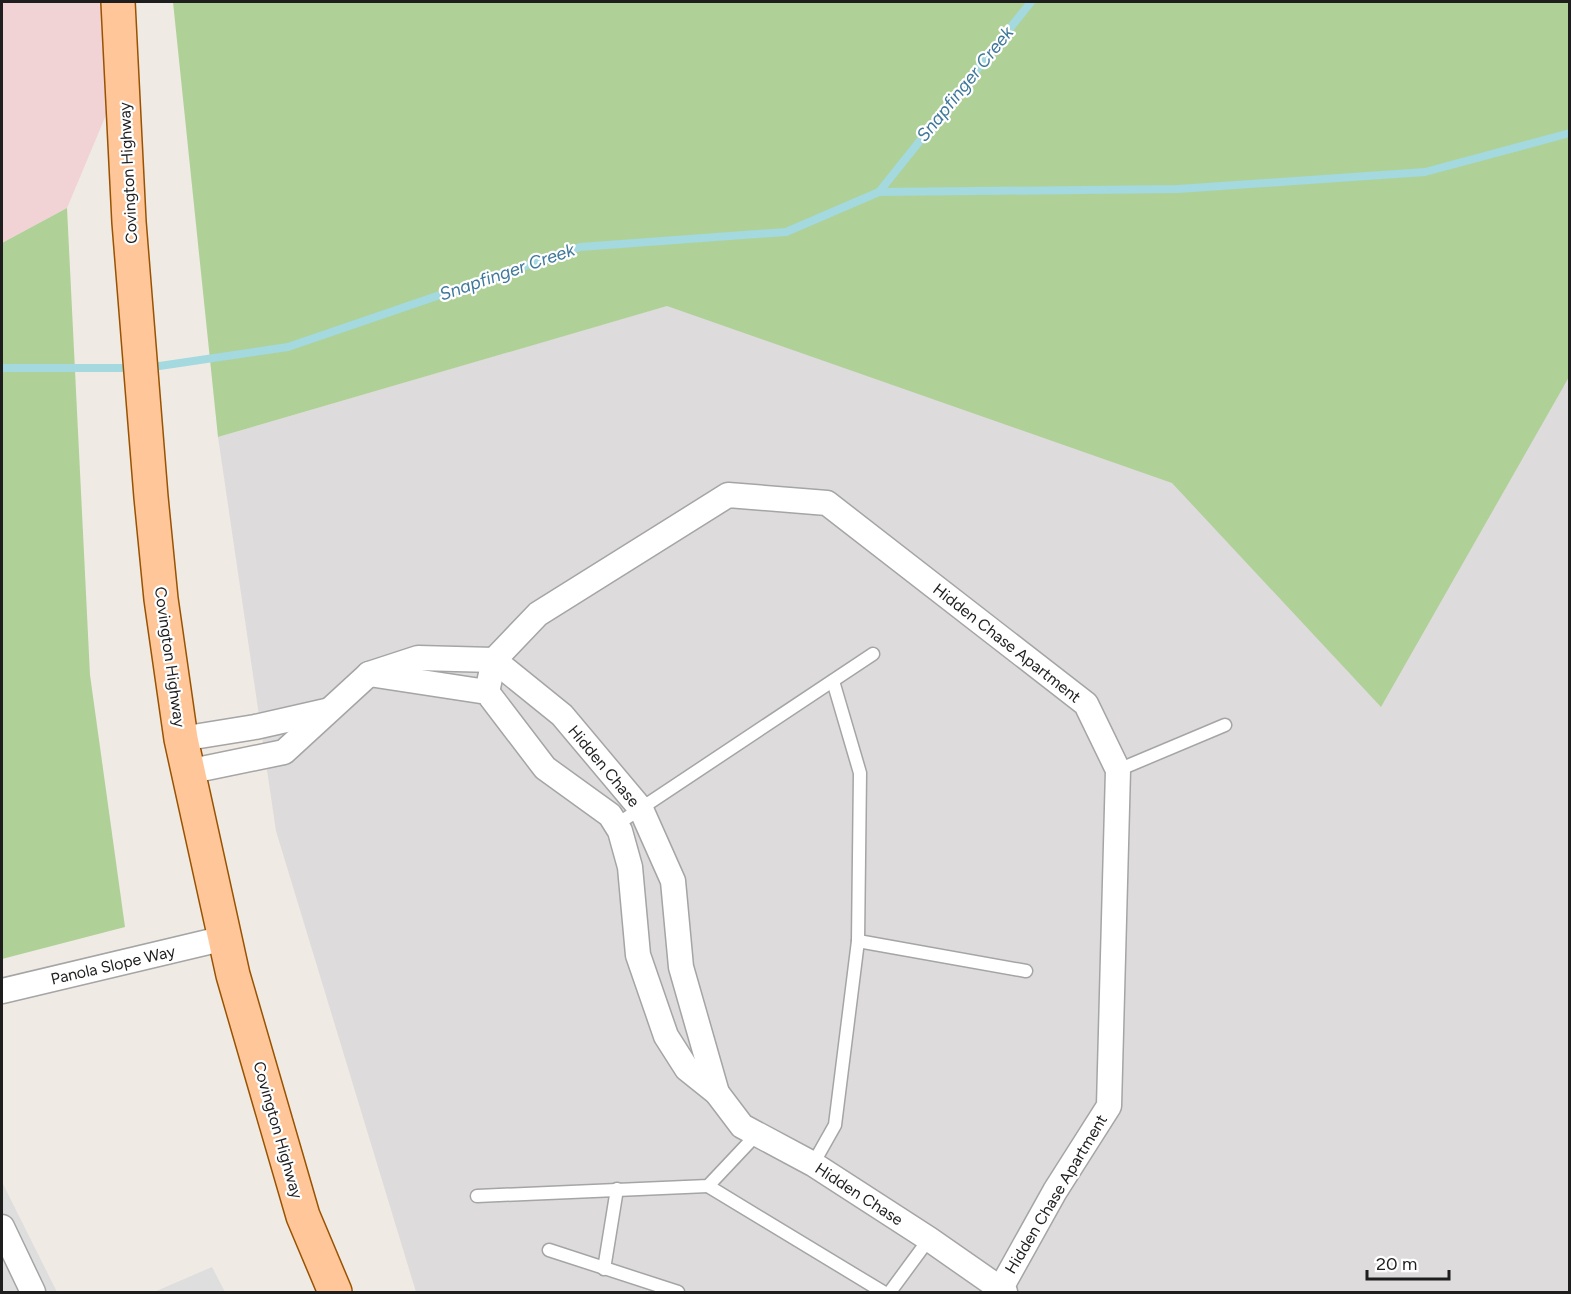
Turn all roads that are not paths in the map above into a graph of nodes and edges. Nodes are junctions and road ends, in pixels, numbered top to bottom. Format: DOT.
graph roads {
  1 [pos="118,2"];
  2 [pos="873,654"];
  3 [pos="494,660"];
  4 [pos="369,674"];
  5 [pos="833,681"];
  6 [pos="487,692"];
  7 [pos="329,710"];
  8 [pos="1224,724"];
  9 [pos="181,739"];
  10 [pos="1118,770"];
  11 [pos="187,772"];
  12 [pos="641,809"];
  13 [pos="616,825"];
  14 [pos="225,938"];
  15 [pos="858,941"];
  16 [pos="1026,970"];
  17 [pos="2,991"];
  18 [pos="717,1093"];
  19 [pos="757,1134"];
  20 [pos="813,1164"];
  21 [pos="708,1186"];
  22 [pos="617,1189"];
  23 [pos="477,1196"];
  24 [pos="2,1227"];
  25 [pos="929,1239"];
  26 [pos="549,1250"];
  27 [pos="604,1269"];
  28 [pos="1003,1290"];
  29 [pos="33,1293"];
  30 [pos="335,1293"];
  31 [pos="678,1293"];
  32 [pos="883,1293"];
  33 [pos="890,1293"];
  1 -- 9 [label="main road, Covington Highway"];
  2 -- 5 [label="lane"];
  3 -- 4 [label="street"];
  3 -- 6 [label="street"];
  3 -- 10 [label="street, Hidden Chase Apartment"];
  3 -- 12 [label="street, Hidden Chase"];
  4 -- 6 [label="street"];
  4 -- 7 [label="street"];
  5 -- 12 [label="lane"];
  5 -- 15 [label="lane"];
  6 -- 13 [label="street, Hidden Chase"];
  7 -- 9 [label="street"];
  7 -- 11 [label="street"];
  8 -- 10 [label="lane"];
  9 -- 11 [label="main road, Covington Highway"];
  10 -- 28 [label="street, Hidden Chase Apartment"];
  11 -- 14 [label="main road, Covington Highway"];
  12 -- 13 [label="lane"];
  12 -- 18 [label="street, Hidden Chase"];
  13 -- 18 [label="street, Hidden Chase"];
  14 -- 17 [label="street, Panola Slope Way"];
  14 -- 30 [label="main road, Covington Highway"];
  15 -- 16 [label="lane"];
  15 -- 20 [label="lane"];
  18 -- 19 [label="street, Hidden Chase"];
  19 -- 20 [label="street, Hidden Chase"];
  19 -- 21 [label="lane"];
  20 -- 25 [label="street, Hidden Chase"];
  21 -- 22 [label="lane"];
  21 -- 32 [label="lane"];
  22 -- 23 [label="lane"];
  22 -- 27 [label="lane"];
  24 -- 29 [label="street"];
  25 -- 28 [label="street, Hidden Chase"];
  25 -- 33 [label="lane"];
  26 -- 27 [label="lane"];
  27 -- 31 [label="lane"];
}
